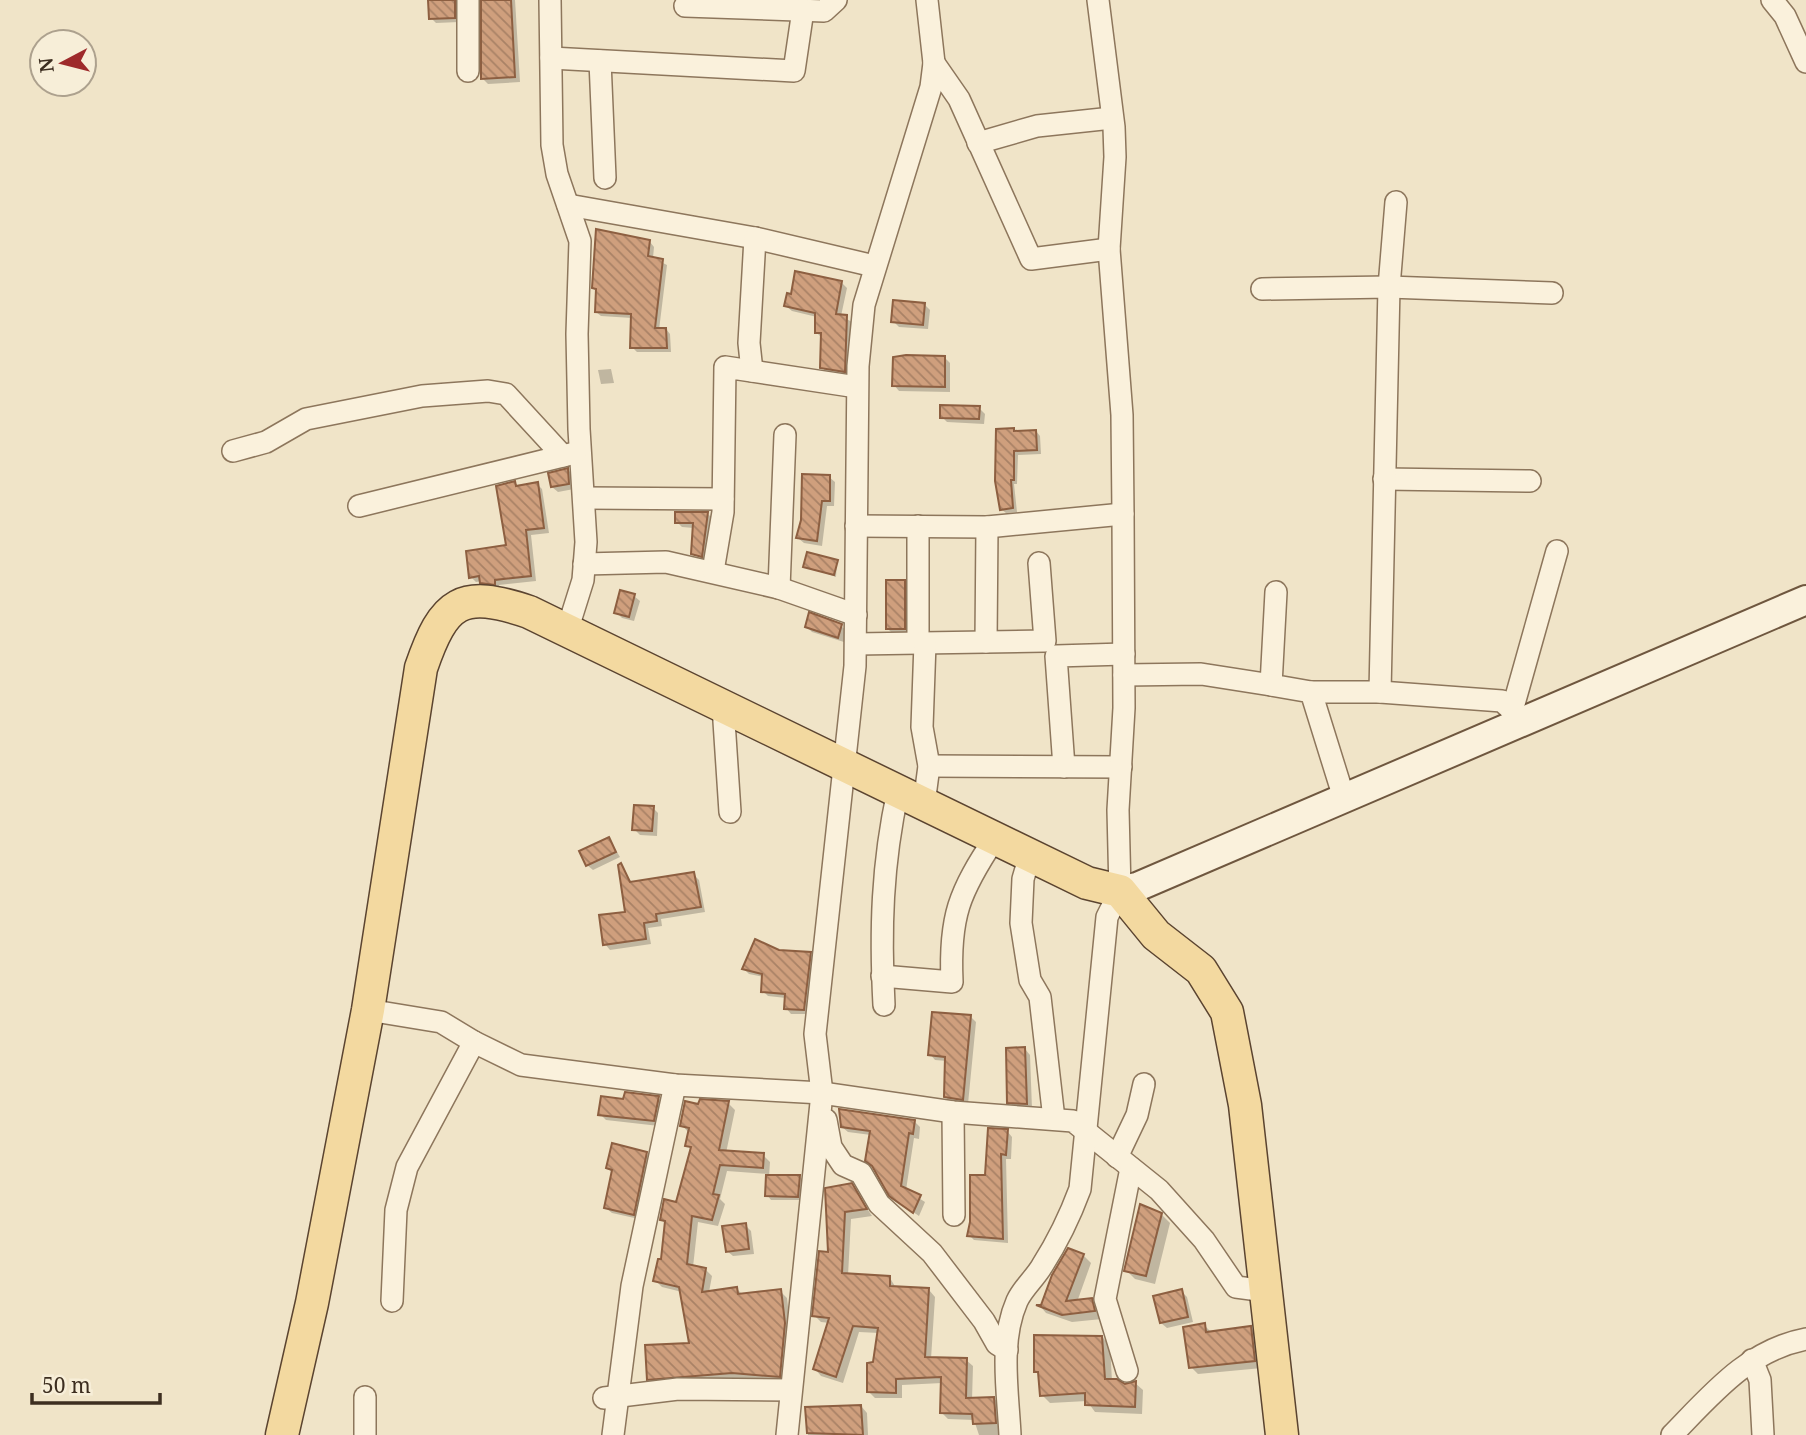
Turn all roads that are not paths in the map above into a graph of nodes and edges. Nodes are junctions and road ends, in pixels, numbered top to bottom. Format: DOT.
graph roads {
  1 [pos="468,0"];
  2 [pos="550,0"];
  3 [pos="836,0"];
  4 [pos="927,0"];
  5 [pos="1098,0"];
  6 [pos="1772,0"];
  7 [pos="685,6"];
  8 [pos="803,10"];
  9 [pos="551,58"];
  10 [pos="600,61"];
  11 [pos="1806,62"];
  12 [pos="934,63"];
  13 [pos="468,71"];
  14 [pos="1112,118"];
  15 [pos="978,143"];
  16 [pos="605,178"];
  17 [pos="1395,202"];
  18 [pos="568,205"];
  19 [pos="755,238"];
  20 [pos="1109,249"];
  21 [pos="874,266"];
  22 [pos="1389,287"];
  23 [pos="1262,289"];
  24 [pos="1552,293"];
  25 [pos="752,371"];
  26 [pos="858,387"];
  27 [pos="785,435"];
  28 [pos="233,451"];
  29 [pos="572,454"];
  30 [pos="1384,479"];
  31 [pos="1530,481"];
  32 [pos="585,498"];
  33 [pos="723,499"];
  34 [pos="359,506"];
  35 [pos="1123,514"];
  36 [pos="856,526"];
  37 [pos="918,526"];
  38 [pos="986,527"];
  39 [pos="1557,551"];
  40 [pos="1039,563"];
  41 [pos="584,565"];
  42 [pos="713,571"];
  43 [pos="779,587"];
  44 [pos="1276,593"];
  45 [pos="1806,600"];
  46 [pos="856,615"];
  47 [pos="567,631"];
  48 [pos="986,642"];
  49 [pos="856,643"];
  50 [pos="922,643"];
  51 [pos="1124,664"];
  52 [pos="1270,685"];
  53 [pos="1311,692"];
  54 [pos="1380,692"];
  55 [pos="723,706"];
  56 [pos="1517,716"];
  57 [pos="846,766"];
  58 [pos="929,766"];
  59 [pos="1064,767"];
  60 [pos="1121,767"];
  61 [pos="911,797"];
  62 [pos="1344,798"];
  63 [pos="730,812"];
  64 [pos="995,838"];
  65 [pos="1030,855"];
  66 [pos="1120,891"];
  67 [pos="882,976"];
  68 [pos="884,1005"];
  69 [pos="368,1010"];
  70 [pos="474,1042"];
  71 [pos="1144,1084"];
  72 [pos="675,1085"];
  73 [pos="822,1093"];
  74 [pos="953,1112"];
  75 [pos="1054,1119"];
  76 [pos="1088,1134"];
  77 [pos="1124,1162"];
  78 [pos="954,1215"];
  79 [pos="1266,1291"];
  80 [pos="392,1300"];
  81 [pos="1806,1339"];
  82 [pos="1007,1350"];
  83 [pos="1752,1360"];
  84 [pos="1127,1371"];
  85 [pos="791,1390"];
  86 [pos="365,1397"];
  87 [pos="611,1397"];
  88 [pos="282,1435"];
  89 [pos="365,1435"];
  90 [pos="612,1435"];
  91 [pos="787,1435"];
  92 [pos="1010,1435"];
  93 [pos="1283,1435"];
  94 [pos="1672,1435"];
  95 [pos="1763,1435"];
  1 -- 13 [label="street"];
  2 -- 9 [label="street"];
  3 -- 8 [label="street"];
  4 -- 12 [label="street"];
  5 -- 14 [label="street"];
  6 -- 11 [label="street"];
  7 -- 8 [label="street"];
  8 -- 10 [label="street"];
  9 -- 10 [label="street"];
  9 -- 18 [label="street"];
  10 -- 16 [label="street"];
  12 -- 15 [label="street"];
  12 -- 21 [label="street"];
  14 -- 15 [label="street"];
  14 -- 20 [label="street"];
  15 -- 20 [label="street"];
  17 -- 22 [label="street"];
  18 -- 19 [label="street"];
  18 -- 29 [label="street"];
  19 -- 21 [label="street"];
  19 -- 25 [label="street"];
  20 -- 35 [label="street"];
  21 -- 26 [label="street"];
  22 -- 23 [label="street"];
  22 -- 24 [label="street"];
  22 -- 30 [label="street"];
  25 -- 26 [label="street"];
  25 -- 33 [label="street"];
  26 -- 36 [label="street"];
  27 -- 43 [label="street"];
  28 -- 29 [label="street"];
  29 -- 32 [label="street"];
  29 -- 34 [label="street"];
  30 -- 31 [label="street"];
  30 -- 54 [label="street"];
  32 -- 33 [label="street"];
  32 -- 41 [label="street"];
  33 -- 42 [label="street"];
  35 -- 38 [label="street"];
  35 -- 51 [label="street"];
  36 -- 37 [label="street"];
  36 -- 46 [label="street"];
  37 -- 38 [label="street"];
  37 -- 50 [label="street"];
  38 -- 48 [label="street"];
  39 -- 56 [label="street"];
  40 -- 48 [label="street"];
  41 -- 42 [label="street"];
  41 -- 47 [label="street"];
  42 -- 43 [label="street"];
  43 -- 46 [label="street"];
  44 -- 52 [label="street"];
  45 -- 56 [label="main road"];
  46 -- 49 [label="street"];
  47 -- 55 [label="main road"];
  47 -- 69 [label="main road"];
  48 -- 50 [label="street"];
  49 -- 50 [label="street"];
  49 -- 57 [label="street"];
  50 -- 58 [label="street"];
  51 -- 52 [label="street"];
  51 -- 59 [label="street"];
  51 -- 60 [label="street"];
  52 -- 53 [label="street"];
  53 -- 54 [label="street"];
  53 -- 62 [label="street"];
  54 -- 56 [label="street"];
  55 -- 57 [label="main road"];
  55 -- 63 [label="street"];
  56 -- 62 [label="main road"];
  57 -- 61 [label="main road"];
  57 -- 73 [label="street"];
  58 -- 59 [label="street"];
  58 -- 61 [label="street"];
  59 -- 60 [label="street"];
  60 -- 66 [label="street"];
  61 -- 64 [label="main road"];
  61 -- 67 [label="street"];
  62 -- 66 [label="main road"];
  64 -- 65 [label="main road"];
  64 -- 67 [label="street"];
  65 -- 66 [label="main road"];
  65 -- 75 [label="street"];
  66 -- 76 [label="street"];
  66 -- 79 [label="main road"];
  67 -- 68 [label="street"];
  69 -- 70 [label="street"];
  69 -- 88 [label="main road"];
  70 -- 72 [label="street"];
  70 -- 80 [label="street"];
  71 -- 77 [label="street"];
  72 -- 73 [label="street"];
  72 -- 87 [label="street"];
  73 -- 74 [label="street"];
  73 -- 82 [label="street"];
  73 -- 85 [label="street"];
  74 -- 75 [label="street"];
  74 -- 78 [label="street"];
  75 -- 76 [label="street"];
  76 -- 77 [label="street"];
  76 -- 82 [label="street"];
  77 -- 79 [label="street"];
  77 -- 84 [label="street"];
  79 -- 93 [label="main road"];
  81 -- 83 [label="street"];
  82 -- 92 [label="street"];
  83 -- 94 [label="street"];
  83 -- 95 [label="street"];
  85 -- 87 [label="street"];
  85 -- 91 [label="street"];
  86 -- 89 [label="street"];
  87 -- 90 [label="street"];
}
